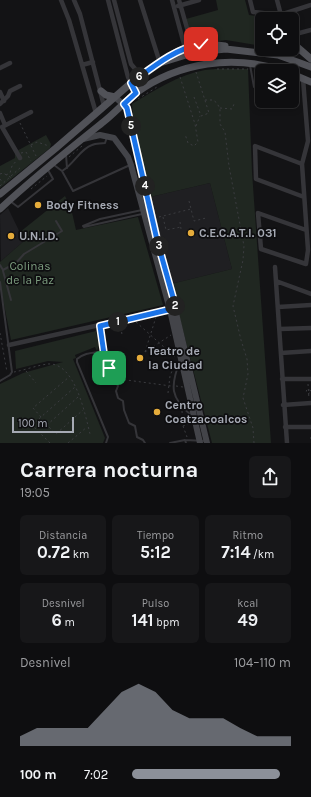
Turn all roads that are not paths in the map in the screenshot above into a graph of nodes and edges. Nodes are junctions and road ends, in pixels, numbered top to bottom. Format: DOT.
graph roads {
  1 [pos="61,0"];
  2 [pos="74,0"];
  3 [pos="108,0"];
  4 [pos="114,0"];
  5 [pos="140,0"];
  6 [pos="172,0"];
  7 [pos="199,0"];
  8 [pos="250,0"];
  9 [pos="277,0"];
  10 [pos="180,3"];
  11 [pos="311,5"];
  12 [pos="174,7"];
  13 [pos="255,12"];
  14 [pos="280,12"];
  15 [pos="294,12"];
  16 [pos="311,30"];
  17 [pos="299,33"];
  18 [pos="189,47"];
  19 [pos="299,48"];
  20 [pos="237,49"];
  21 [pos="290,58"];
  22 [pos="311,59"];
  23 [pos="93,62"];
  24 [pos="10,63"];
  25 [pos="160,63"];
  26 [pos="132,64"];
  27 [pos="82,65"];
  28 [pos="126,66"];
  29 [pos="251,66"];
  30 [pos="255,67"];
  31 [pos="311,67"];
  32 [pos="0,68"];
  33 [pos="141,76"];
  34 [pos="299,77"];
  35 [pos="303,79"];
  36 [pos="311,82"];
  37 [pos="131,83"];
  38 [pos="20,86"];
  39 [pos="255,87"];
  40 [pos="100,91"];
  41 [pos="0,92"];
  42 [pos="136,93"];
  43 [pos="115,97"];
  44 [pos="2,103"];
  45 [pos="104,106"];
  46 [pos="125,106"];
  47 [pos="31,112"];
  48 [pos="0,113"];
  49 [pos="96,113"];
  50 [pos="5,125"];
  51 [pos="5,134"];
  52 [pos="107,136"];
  53 [pos="0,137"];
  54 [pos="83,142"];
  55 [pos="134,142"];
  56 [pos="121,146"];
  57 [pos="66,156"];
  58 [pos="20,158"];
  59 [pos="45,158"];
  60 [pos="302,164"];
  61 [pos="131,165"];
  62 [pos="50,168"];
  63 [pos="67,168"];
  64 [pos="62,171"];
  65 [pos="35,177"];
  66 [pos="0,194"];
  67 [pos="304,197"];
  68 [pos="9,201"];
  69 [pos="0,209"];
  70 [pos="143,212"];
  71 [pos="122,215"];
  72 [pos="111,218"];
  73 [pos="123,219"];
  74 [pos="56,221"];
  75 [pos="112,221"];
  76 [pos="306,230"];
  77 [pos="0,265"];
  78 [pos="275,267"];
  79 [pos="3,270"];
  80 [pos="276,281"];
  81 [pos="0,282"];
  82 [pos="311,294"];
  83 [pos="11,300"];
  84 [pos="311,305"];
  85 [pos="278,307"];
  86 [pos="173,309"];
  87 [pos="100,326"];
  88 [pos="311,328"];
  89 [pos="280,329"];
  90 [pos="8,345"];
  91 [pos="104,351"];
  92 [pos="311,351"];
  93 [pos="281,353"];
  94 [pos="179,358"];
  95 [pos="282,379"];
  96 [pos="309,379"];
  97 [pos="0,381"];
  98 [pos="310,403"];
  99 [pos="284,405"];
  100 [pos="194,418"];
  101 [pos="285,427"];
  102 [pos="311,427"];
  103 [pos="177,442"];
  104 [pos="185,442"];
  105 [pos="203,442"];
  106 [pos="106,443"];
  107 [pos="145,443"];
  108 [pos="170,443"];
  109 [pos="287,443"];
  1 -- 27 [label="street"];
  2 -- 23 [label="street"];
  3 -- 28 [label="street"];
  4 -- 26 [label="street"];
  5 -- 25 [label="street"];
  6 -- 12 [label="street"];
  7 -- 10 [label="street"];
  8 -- 13 [label="street"];
  9 -- 14 [label="street"];
  10 -- 12 [label="street"];
  10 -- 18 [label="street"];
  11 -- 15 [label="street"];
  12 -- 18 [label="street"];
  16 -- 17 [label="street"];
  18 -- 20 [label="main road"];
  18 -- 25 [label="main road"];
  19 -- 22 [label="main road"];
  20 -- 21 [label="main road"];
  20 -- 25 [label="main road"];
  21 -- 31 [label="main road"];
  23 -- 27 [label="street"];
  23 -- 40 [label="street"];
  24 -- 32 [label="street"];
  25 -- 33 [label="main road"];
  26 -- 28 [label="street"];
  26 -- 33 [label="street"];
  27 -- 49 [label="street"];
  28 -- 37 [label="street"];
  29 -- 30 [label="main road"];
  29 -- 39 [label="lane"];
  29 -- 42 [label="main road"];
  33 -- 37 [label="main road"];
  34 -- 35 [label="main road"];
  35 -- 36 [label="main road"];
  35 -- 60 [label="street"];
  37 -- 42 [label="street"];
  37 -- 43 [label="main road"];
  38 -- 44 [label="street"];
  40 -- 43 [label="main road"];
  40 -- 45 [label="street"];
  41 -- 44 [label="street"];
  42 -- 46 [label="main road"];
  43 -- 45 [label="main road"];
  43 -- 46 [label="main road"];
  45 -- 49 [label="main road"];
  46 -- 54 [label="main road"];
  46 -- 55 [label="main road"];
  47 -- 50 [label="street"];
  48 -- 50 [label="street"];
  49 -- 59 [label="main road"];
  50 -- 51 [label="street"];
  51 -- 53 [label="street"];
  51 -- 58 [label="street"];
  52 -- 54 [label="main road"];
  52 -- 56 [label="main road"];
  52 -- 63 [label="lane"];
  54 -- 57 [label="main road"];
  55 -- 56 [label="main road"];
  55 -- 86 [label="main road"];
  56 -- 61 [label="main road"];
  57 -- 62 [label="main road"];
  57 -- 63 [label="lane"];
  59 -- 65 [label="main road"];
  59 -- 66 [label="main road"];
  60 -- 67 [label="street"];
  60 -- 67 [label="street"];
  61 -- 64 [label="lane"];
  61 -- 70 [label="main road"];
  62 -- 64 [label="lane"];
  62 -- 65 [label="main road"];
  62 -- 68 [label="lane"];
  63 -- 64 [label="lane"];
  65 -- 68 [label="main road"];
  67 -- 76 [label="street"];
  68 -- 69 [label="main road"];
  70 -- 71 [label="lane"];
  70 -- 73 [label="lane"];
  70 -- 86 [label="main road"];
  71 -- 72 [label="lane"];
  71 -- 73 [label="lane"];
  72 -- 75 [label="lane"];
  72 -- 75 [label="lane"];
  73 -- 75 [label="lane"];
  74 -- 79 [label="lane"];
  76 -- 76 [label="street"];
  77 -- 79 [label="lane"];
  78 -- 80 [label="street"];
  79 -- 83 [label="lane"];
  80 -- 82 [label="street"];
  80 -- 85 [label="street"];
  81 -- 90 [label="lane"];
  84 -- 85 [label="street"];
  85 -- 89 [label="street"];
  86 -- 87 [label="street"];
  86 -- 94 [label="main road"];
  86 -- 105 [label="main road"];
  87 -- 90 [label="street"];
  87 -- 91 [label="lane"];
  88 -- 89 [label="street"];
  89 -- 93 [label="street"];
  90 -- 97 [label="lane"];
  91 -- 106 [label="lane"];
  91 -- 107 [label="lane"];
  92 -- 93 [label="street"];
  93 -- 95 [label="street"];
  94 -- 100 [label="main road"];
  94 -- 100 [label="lane"];
  95 -- 96 [label="street"];
  95 -- 99 [label="street"];
  98 -- 99 [label="street"];
  99 -- 101 [label="street"];
  100 -- 105 [label="main road"];
  101 -- 102 [label="street"];
  101 -- 109 [label="street"];
  103 -- 104 [label="lane"];
  103 -- 108 [label="lane"];
  104 -- 105 [label="lane"];
}
